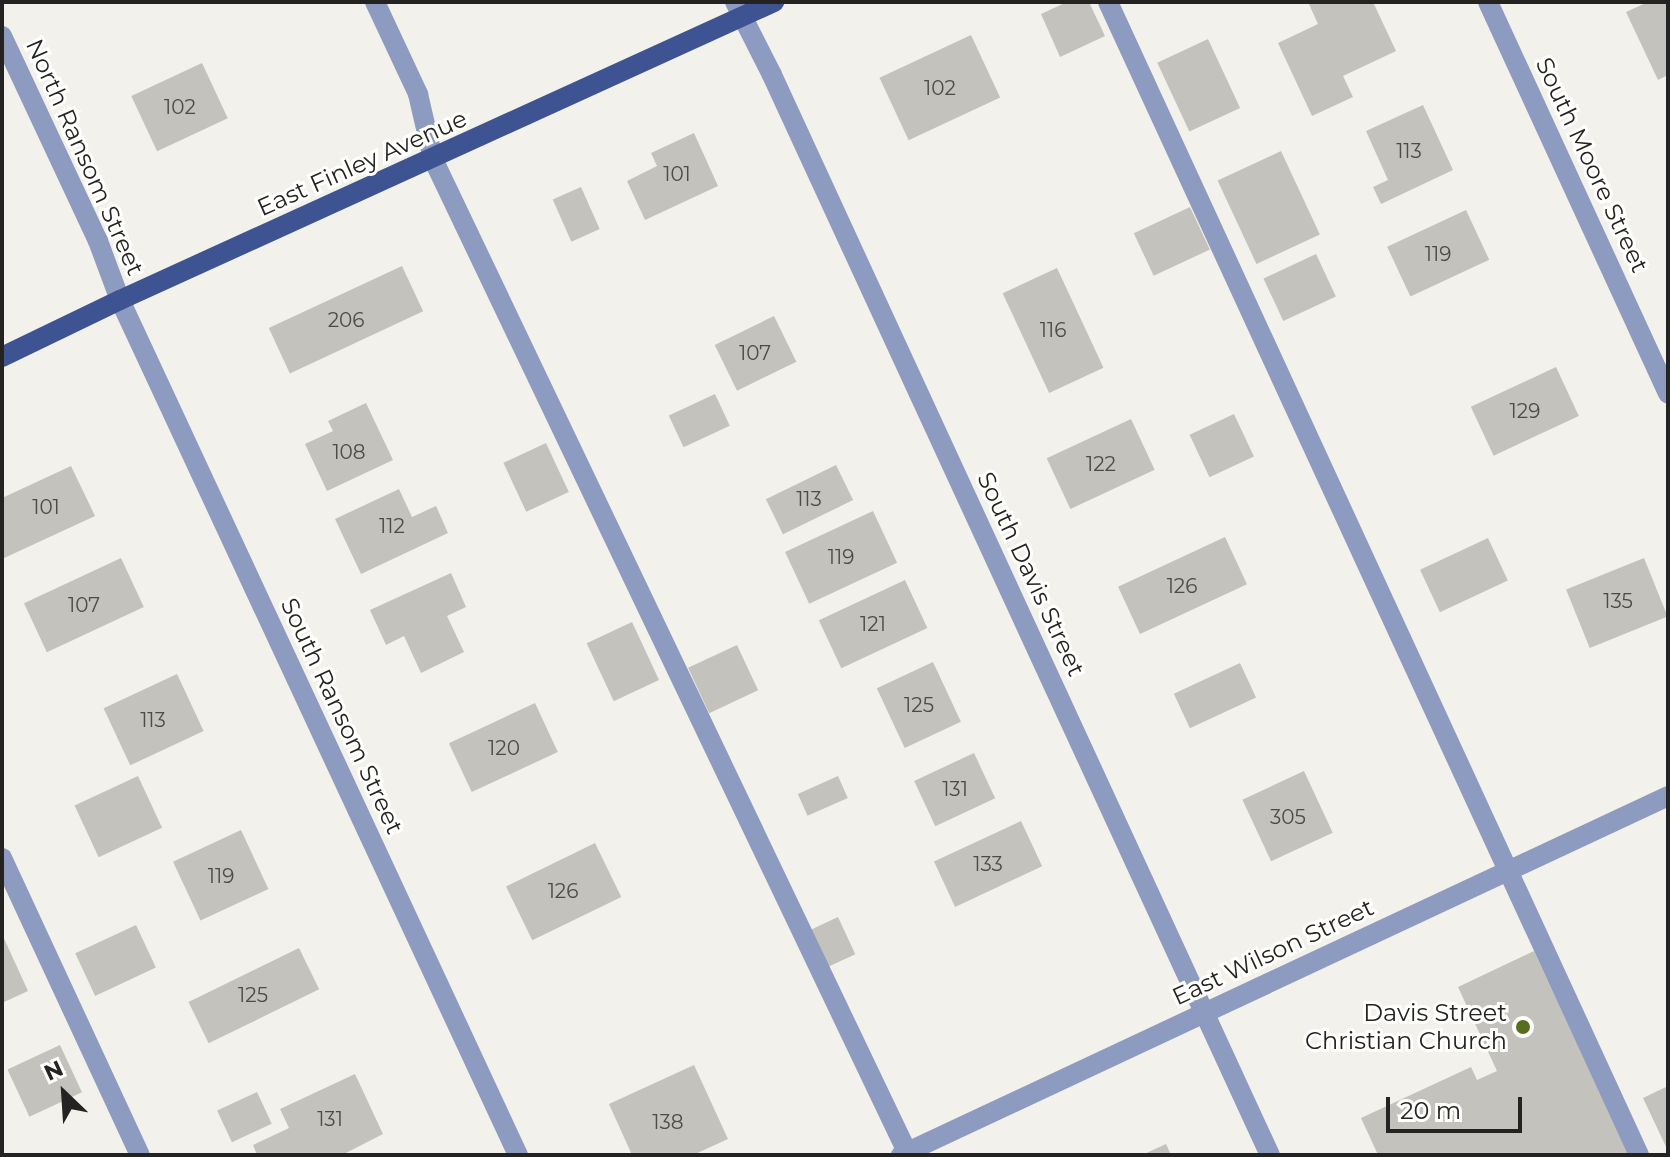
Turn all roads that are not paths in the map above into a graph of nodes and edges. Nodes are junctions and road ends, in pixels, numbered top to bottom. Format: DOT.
graph roads {
  1 [pos="375,2"];
  2 [pos="774,2"];
  3 [pos="1108,2"];
  4 [pos="1488,2"];
  5 [pos="740,9"];
  6 [pos="2,36"];
  7 [pos="433,159"];
  8 [pos="120,300"];
  9 [pos="2,357"];
  10 [pos="1668,394"];
  11 [pos="1668,796"];
  12 [pos="2,858"];
  13 [pos="1509,871"];
  14 [pos="1205,1012"];
  15 [pos="904,1154"];
  16 [pos="140,1155"];
  17 [pos="518,1155"];
  18 [pos="1270,1155"];
  19 [pos="1639,1155"];
  1 -- 7 [label="street"];
  2 -- 5 [label="main road, East Finley Avenue"];
  3 -- 13 [label="street"];
  4 -- 10 [label="street, South Moore Street"];
  5 -- 7 [label="main road, East Finley Avenue"];
  5 -- 14 [label="street, South Davis Street"];
  6 -- 8 [label="street, North Ransom Street"];
  7 -- 8 [label="main road, East Finley Avenue"];
  7 -- 15 [label="street"];
  8 -- 9 [label="main road, East Finley Avenue"];
  8 -- 17 [label="street, South Ransom Street"];
  11 -- 13 [label="street, East Wilson Street"];
  12 -- 16 [label="street"];
  13 -- 14 [label="street, East Wilson Street"];
  13 -- 19 [label="street"];
  14 -- 15 [label="street, East Wilson Street"];
  14 -- 18 [label="street, South Davis Street"];
}
